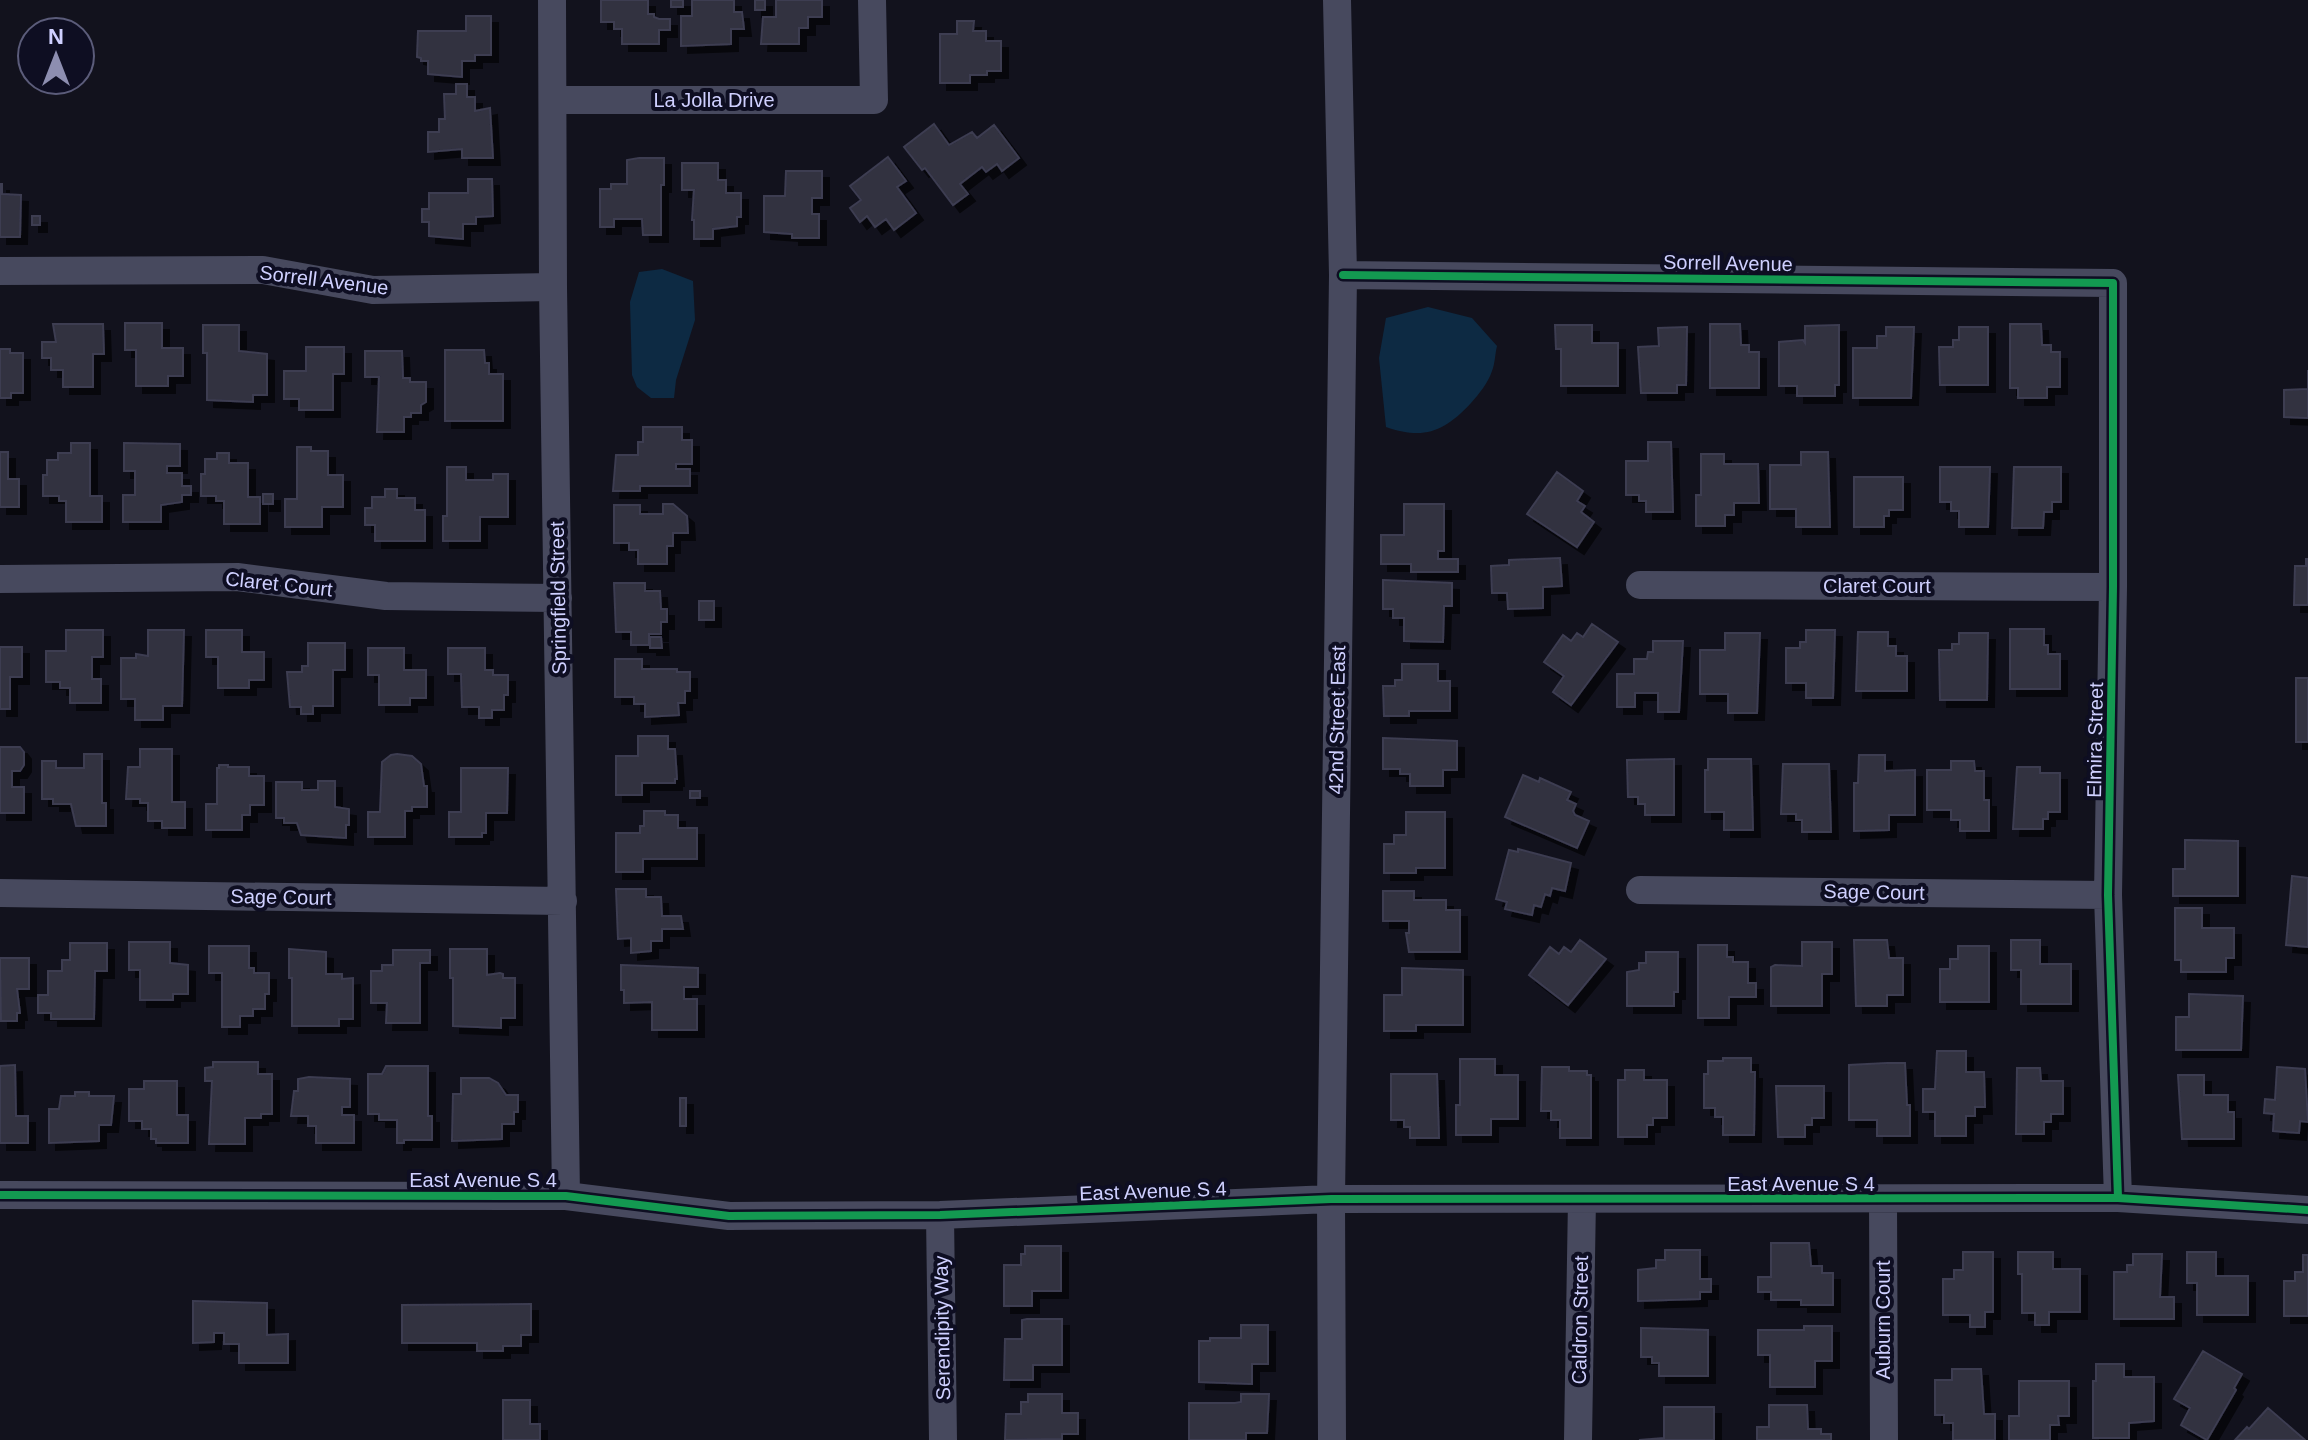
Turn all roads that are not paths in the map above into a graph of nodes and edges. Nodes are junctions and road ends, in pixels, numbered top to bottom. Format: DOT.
graph roads {
  1 [pos="552,0"];
  2 [pos="872,0"];
  3 [pos="1337,0"];
  4 [pos="553,100"];
  5 [pos="0,271"];
  6 [pos="1343,275"];
  7 [pos="2113,283"];
  8 [pos="553,287"];
  9 [pos="0,579"];
  10 [pos="1640,585"];
  11 [pos="2113,587"];
  12 [pos="558,598"];
  13 [pos="1640,890"];
  14 [pos="0,893"];
  15 [pos="2108,895"];
  16 [pos="563,901"];
  17 [pos="0,1195"];
  18 [pos="566,1196"];
  19 [pos="2118,1198"];
  20 [pos="1331,1199"];
  21 [pos="1582,1199"];
  22 [pos="1883,1200"];
  23 [pos="2308,1210"];
  24 [pos="940,1215"];
  25 [pos="943,1440"];
  26 [pos="1332,1440"];
  27 [pos="1578,1440"];
  28 [pos="1884,1440"];
  1 -- 4 [label="street, Springfield Street"];
  2 -- 4 [label="street, La Jolla Drive"];
  3 -- 6 [label="street, 42nd Street East"];
  4 -- 8 [label="street, Springfield Street"];
  5 -- 8 [label="street, Sorrell Avenue"];
  6 -- 7 [label="street, Sorrell Avenue"];
  6 -- 20 [label="street, 42nd Street East"];
  7 -- 11 [label="street, Elmira Street"];
  8 -- 12 [label="street, Springfield Street"];
  9 -- 12 [label="street, Claret Court"];
  10 -- 11 [label="street, Claret Court"];
  11 -- 15 [label="street, Elmira Street"];
  12 -- 16 [label="street, Springfield Street"];
  13 -- 15 [label="street, Sage Court"];
  14 -- 16 [label="street, Sage Court"];
  15 -- 19 [label="street, Elmira Street"];
  16 -- 18 [label="street, Springfield Street"];
  17 -- 18 [label="street, East Avenue S 4"];
  18 -- 24 [label="street, East Avenue S 4"];
  19 -- 22 [label="street, East Avenue S 4"];
  19 -- 23 [label="street, East Avenue S 4"];
  20 -- 21 [label="street, East Avenue S 4"];
  20 -- 24 [label="street, East Avenue S 4"];
  20 -- 26 [label="street, 42nd Street East"];
  21 -- 22 [label="street, East Avenue S 4"];
  21 -- 27 [label="street, Caldron Street"];
  22 -- 28 [label="street, Auburn Court"];
  24 -- 25 [label="street, Serendipity Way"];
}
